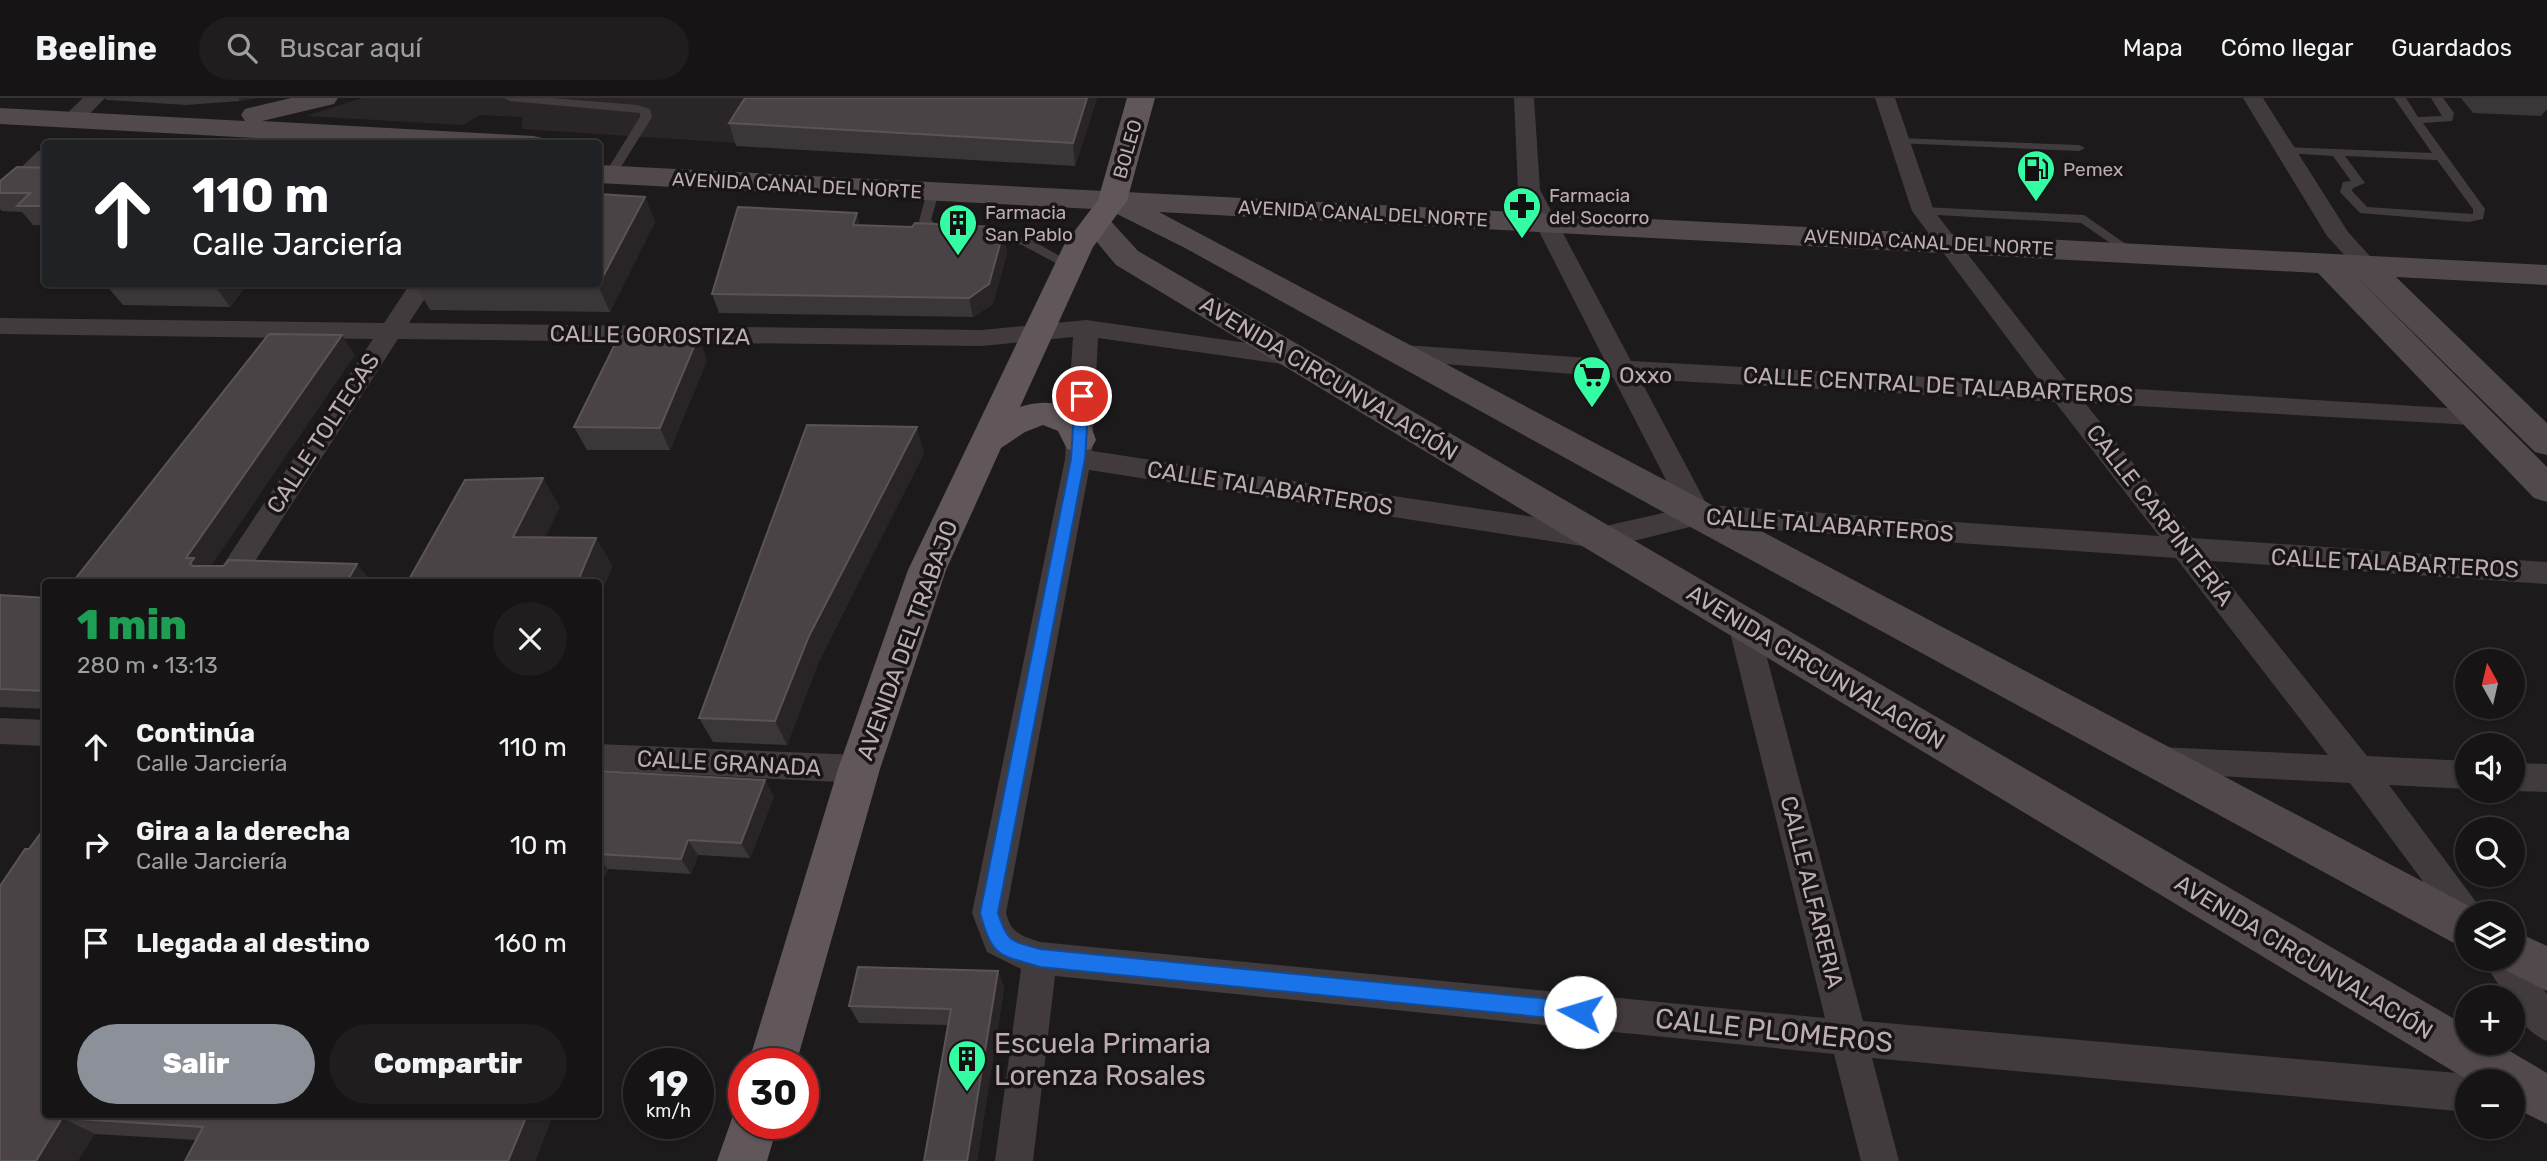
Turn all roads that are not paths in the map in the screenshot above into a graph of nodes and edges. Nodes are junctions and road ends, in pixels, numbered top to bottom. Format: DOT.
graph roads {
  1 [pos="95,98"];
  2 [pos="324,98"];
  3 [pos="510,98"];
  4 [pos="1141,98"];
  5 [pos="1524,98"];
  6 [pos="1885,98"];
  7 [pos="2253,98"];
  8 [pos="2400,98"];
  9 [pos="2437,98"];
  10 [pos="0,116"];
  11 [pos="71,120"];
  12 [pos="2416,120"];
  13 [pos="206,125"];
  14 [pos="123,140"];
  15 [pos="464,140"];
  16 [pos="1900,141"];
  17 [pos="0,142"];
  18 [pos="42,144"];
  19 [pos="2080,148"];
  20 [pos="2286,150"];
  21 [pos="2336,152"];
  22 [pos="2440,157"];
  23 [pos="42,160"];
  24 [pos="606,165"];
  25 [pos="933,192"];
  26 [pos="0,200"];
  27 [pos="1923,211"];
  28 [pos="1104,212"];
  29 [pos="1546,224"];
  30 [pos="1944,242"];
  31 [pos="2130,251"];
  32 [pos="2326,263"];
  33 [pos="1069,265"];
  34 [pos="2367,265"];
  35 [pos="2547,275"];
  36 [pos="420,287"];
  37 [pos="0,326"];
  38 [pos="1086,328"];
  39 [pos="390,332"];
  40 [pos="1036,334"];
  41 [pos="1404,353"];
  42 [pos="1297,358"];
  43 [pos="1621,369"];
  44 [pos="2064,391"];
  45 [pos="2472,416"];
  46 [pos="986,441"];
  47 [pos="2547,443"];
  48 [pos="1078,449"];
  49 [pos="2547,489"];
  50 [pos="1698,515"];
  51 [pos="1601,538"];
  52 [pos="2186,551"];
  53 [pos="2547,573"];
  54 [pos="228,579"];
  55 [pos="1743,624"];
  56 [pos="0,731"];
  57 [pos="42,733"];
  58 [pos="602,757"];
  59 [pos="2156,760"];
  60 [pos="859,769"];
  61 [pos="2361,772"];
  62 [pos="2455,775"];
  63 [pos="2525,777"];
  64 [pos="2547,778"];
  65 [pos="2458,901"];
  66 [pos="2455,920"];
  67 [pos="1040,958"];
  68 [pos="2525,958"];
  69 [pos="2547,970"];
  70 [pos="2509,971"];
  71 [pos="2547,1024"];
  72 [pos="1850,1038"];
  73 [pos="777,1048"];
  74 [pos="2455,1092"];
  75 [pos="2525,1099"];
  76 [pos="2547,1100"];
  77 [pos="749,1139"];
  78 [pos="742,1161"];
  79 [pos="1014,1161"];
  80 [pos="1880,1161"];
  1 -- 11 [label="street"];
  2 -- 13 [label="main road"];
  3 -- 24 [label="lane"];
  4 -- 28 [label="main road, BOLEO"];
  5 -- 29 [label="street"];
  6 -- 16 [label="street, CALLE CARPINTERÍA"];
  7 -- 20 [label="street"];
  8 -- 12 [label="lane"];
  9 -- 12 [label="lane"];
  10 -- 11 [label="main road"];
  11 -- 13 [label="main road"];
  12 -- 22 [label="lane"];
  13 -- 14 [label="main road"];
  13 -- 15 [label="main road"];
  16 -- 19 [label="lane"];
  16 -- 27 [label="street, CALLE CARPINTERÍA"];
  17 -- 18 [label="main road"];
  20 -- 21 [label="lane"];
  20 -- 34 [label="street"];
  21 -- 22 [label="lane"];
  21 -- 22 [label="lane"];
  23 -- 26 [label="street"];
  24 -- 25 [label="main road, AVENIDA CANAL DEL NORTE"];
  25 -- 28 [label="main road, AVENIDA CANAL DEL NORTE"];
  25 -- 33 [label="lane"];
  27 -- 30 [label="street, CALLE CARPINTERÍA"];
  27 -- 31 [label="lane"];
  28 -- 29 [label="main road, AVENIDA CANAL DEL NORTE"];
  28 -- 33 [label="main road, AVENIDA DEL TRABAJO"];
  28 -- 41 [label="main road"];
  28 -- 42 [label="main road, AVENIDA CIRCUNVALACIÓN"];
  29 -- 30 [label="main road, AVENIDA CANAL DEL NORTE"];
  29 -- 43 [label="street"];
  30 -- 31 [label="main road, AVENIDA CANAL DEL NORTE"];
  30 -- 44 [label="street, CALLE CARPINTERÍA"];
  31 -- 32 [label="main road, AVENIDA CANAL DEL NORTE"];
  32 -- 34 [label="main road, AVENIDA CANAL DEL NORTE"];
  32 -- 45 [label="main road"];
  33 -- 40 [label="main road, AVENIDA DEL TRABAJO"];
  34 -- 35 [label="main road, AVENIDA CANAL DEL NORTE"];
  34 -- 47 [label="main road"];
  36 -- 39 [label="street, CALLE TOLTECAS"];
  37 -- 39 [label="street, CALLE GOROSTIZA"];
  38 -- 40 [label="street, CALLE GOROSTIZA"];
  38 -- 42 [label="street, CALLE GOROSTIZA"];
  38 -- 48 [label="street"];
  39 -- 40 [label="street, CALLE GOROSTIZA"];
  39 -- 54 [label="street, CALLE TOLTECAS"];
  40 -- 46 [label="main road, AVENIDA DEL TRABAJO"];
  41 -- 43 [label="street, CALLE CENTRAL DE TALABARTEROS"];
  41 -- 50 [label="main road"];
  42 -- 51 [label="main road, AVENIDA CIRCUNVALACIÓN"];
  43 -- 44 [label="street, CALLE CENTRAL DE TALABARTEROS"];
  43 -- 50 [label="street"];
  44 -- 45 [label="street, CALLE CENTRAL DE TALABARTEROS"];
  44 -- 52 [label="street, CALLE CARPINTERÍA"];
  45 -- 49 [label="main road"];
  46 -- 48 [label="main road"];
  46 -- 60 [label="main road, AVENIDA DEL TRABAJO"];
  48 -- 51 [label="street, CALLE TALABARTEROS"];
  48 -- 67 [label="street, CALLE PLOMEROS"];
  50 -- 51 [label="street, CALLE TALABARTEROS"];
  50 -- 52 [label="street, CALLE TALABARTEROS"];
  50 -- 59 [label="main road"];
  51 -- 55 [label="main road, AVENIDA CIRCUNVALACIÓN"];
  52 -- 53 [label="street, CALLE TALABARTEROS"];
  52 -- 61 [label="street, CALLE CARPINTERÍA"];
  55 -- 72 [label="street, CALLE ALFARERIA"];
  55 -- 76 [label="main road, AVENIDA CIRCUNVALACIÓN"];
  56 -- 57 [label="street"];
  58 -- 60 [label="street, CALLE GRANADA"];
  59 -- 61 [label="street"];
  59 -- 66 [label="main road"];
  60 -- 73 [label="main road, AVENIDA DEL TRABAJO"];
  61 -- 62 [label="street"];
  61 -- 65 [label="street, CALLE CARPINTERÍA"];
  63 -- 64 [label="street"];
  67 -- 72 [label="street, CALLE PLOMEROS"];
  67 -- 79 [label="street"];
  68 -- 69 [label="main road"];
  70 -- 71 [label="street"];
  72 -- 74 [label="street, CALLE PLOMEROS"];
  72 -- 80 [label="street, CALLE ALFARERIA"];
  75 -- 76 [label="street"];
  77 -- 78 [label="main road"];
}
